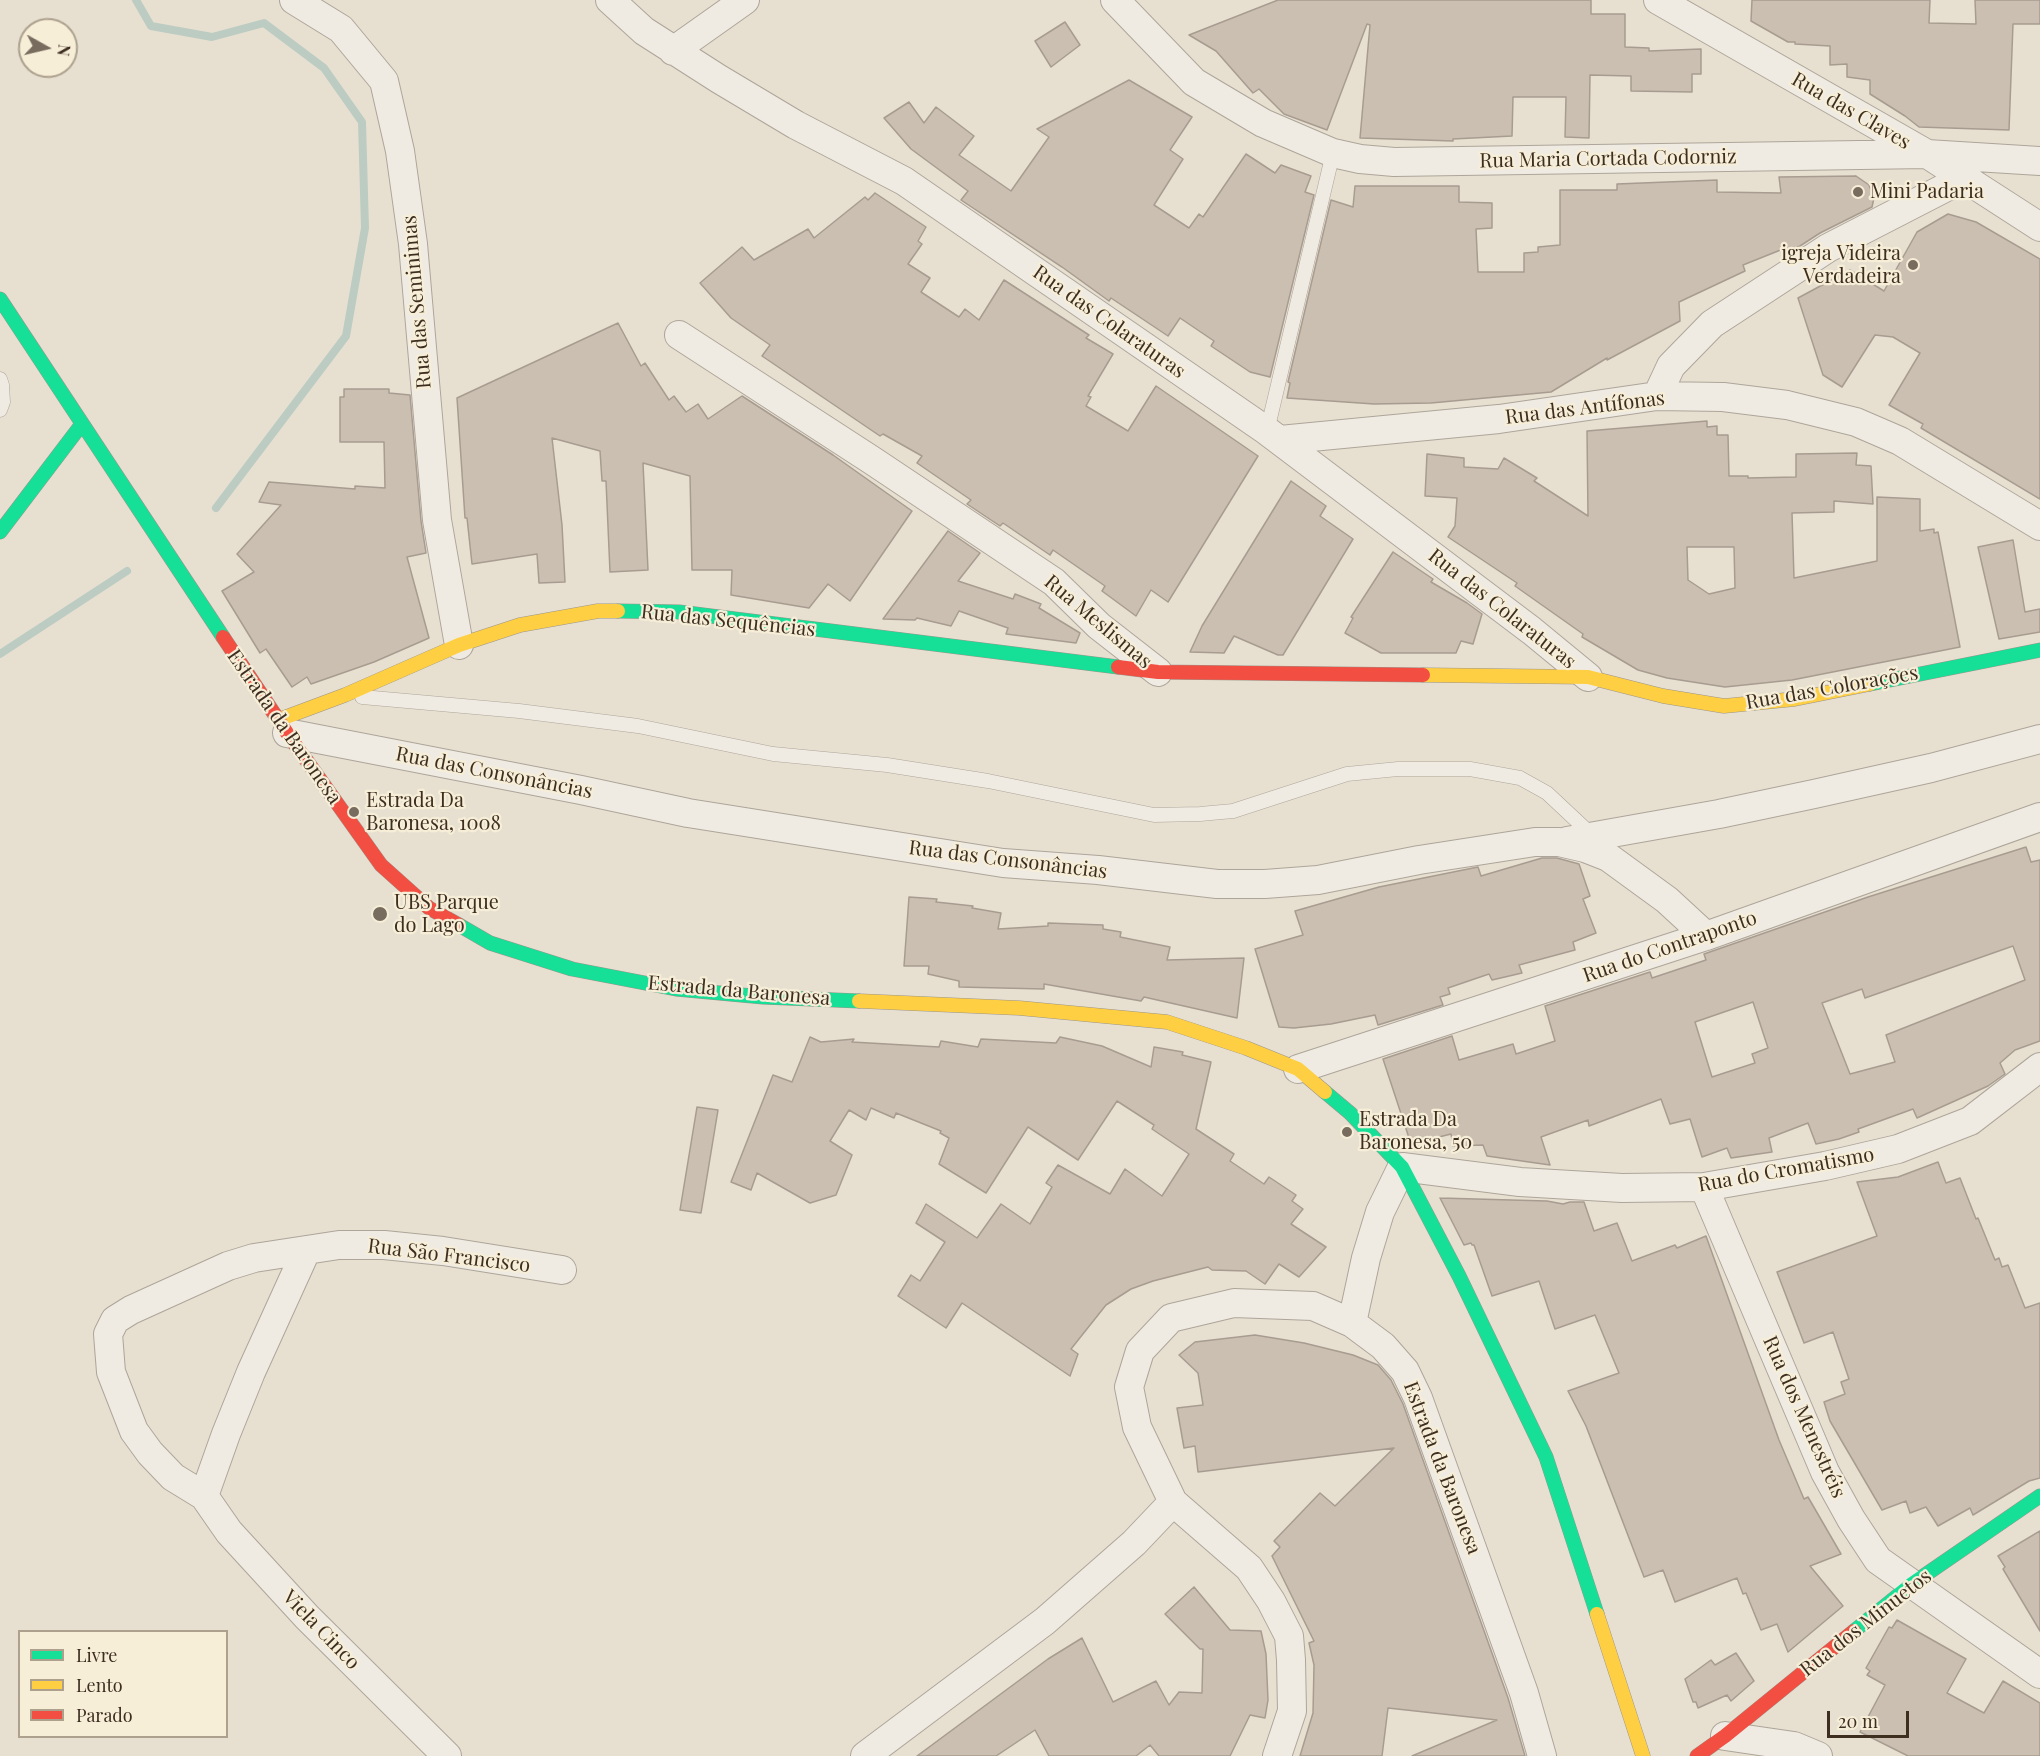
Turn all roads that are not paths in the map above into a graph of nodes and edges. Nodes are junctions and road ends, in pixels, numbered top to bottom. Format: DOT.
graph roads {
  1 [pos="294,0"];
  2 [pos="610,0"];
  3 [pos="632,0"];
  4 [pos="745,0"];
  5 [pos="1115,0"];
  6 [pos="1658,0"];
  7 [pos="644,31"];
  8 [pos="673,51"];
  9 [pos="1333,153"];
  10 [pos="1927,154"];
  11 [pos="2040,161"];
  12 [pos="1962,179"];
  13 [pos="2040,228"];
  14 [pos="0,299"];
  15 [pos="0,319"];
  16 [pos="15,322"];
  17 [pos="679,335"];
  18 [pos="0,378"];
  19 [pos="1657,396"];
  20 [pos="0,410"];
  21 [pos="82,424"];
  22 [pos="1274,436"];
  23 [pos="2040,526"];
  24 [pos="0,532"];
  25 [pos="459,645"];
  26 [pos="2040,650"];
  27 [pos="1158,672"];
  28 [pos="1588,677"];
  29 [pos="345,695"];
  30 [pos="282,726"];
  31 [pos="2040,739"];
  32 [pos="2040,817"];
  33 [pos="1594,837"];
  34 [pos="1559,842"];
  35 [pos="1706,936"];
  36 [pos="2040,1067"];
  37 [pos="1298,1070"];
  38 [pos="1402,1167"];
  39 [pos="1704,1187"];
  40 [pos="306,1251"];
  41 [pos="562,1270"];
  42 [pos="1352,1323"];
  43 [pos="204,1496"];
  44 [pos="2040,1496"];
  45 [pos="1173,1502"];
  46 [pos="1912,1584"];
  47 [pos="2040,1674"];
  48 [pos="1725,1736"];
  49 [pos="447,1756"];
  50 [pos="865,1756"];
  51 [pos="1277,1756"];
  52 [pos="1542,1756"];
  53 [pos="1643,1756"];
  54 [pos="1697,1756"];
  55 [pos="1818,1756"];
  1 -- 25 [label="street, Rua das Seminimas"];
  2 -- 7 [label="street, Rua das Colaraturas"];
  3 -- 7 [label="street"];
  4 -- 8 [label="street"];
  5 -- 9 [label="street, Rua Maria Cortada Codorniz"];
  6 -- 10 [label="street, Rua das Claves"];
  7 -- 8 [label="street, Rua das Colaraturas"];
  8 -- 22 [label="street, Rua das Colaraturas"];
  9 -- 10 [label="street, Rua Maria Cortada Codorniz"];
  9 -- 22 [label="lane"];
  10 -- 11 [label="street, Rua Maria Cortada Codorniz"];
  10 -- 12 [label="street, Rua das Claves"];
  12 -- 13 [label="street, Rua das Claves"];
  12 -- 19 [label="street"];
  14 -- 16 [label="main road, Estrada da Baronesa"];
  15 -- 16 [label="lane"];
  16 -- 21 [label="main road, Estrada da Baronesa"];
  17 -- 27 [label="street, Rua Meslismas"];
  18 -- 20 [label="lane"];
  19 -- 22 [label="street, Rua das Antífonas"];
  19 -- 23 [label="street, Rua das Antífonas"];
  21 -- 24 [label="main road"];
  21 -- 30 [label="main road, Estrada da Baronesa"];
  22 -- 28 [label="street, Rua das Colaraturas"];
  25 -- 27 [label="main road, Rua das Sequências"];
  25 -- 29 [label="main road, Rua das Sequências"];
  26 -- 28 [label="main road, Rua das Colorações"];
  27 -- 28 [label="main road, Rua Meslismas"];
  29 -- 30 [label="main road, Rua das Sequências"];
  29 -- 33 [label="lane"];
  30 -- 34 [label="street, Rua das Consonâncias"];
  30 -- 37 [label="main road, Estrada da Baronesa"];
  31 -- 33 [label="street"];
  32 -- 35 [label="street, Rua do Contraponto"];
  33 -- 34 [label="street"];
  34 -- 35 [label="street, Rua das Consonâncias"];
  35 -- 37 [label="street, Rua do Contraponto"];
  36 -- 39 [label="street, Rua do Cromatismo"];
  37 -- 38 [label="main road, Estrada da Baronesa"];
  38 -- 39 [label="street, Rua do Cromatismo"];
  38 -- 42 [label="street"];
  38 -- 53 [label="main road, Estrada da Baronesa"];
  39 -- 46 [label="street, Rua dos Menestréis"];
  40 -- 41 [label="street, Rua São Francisco"];
  40 -- 43 [label="street"];
  40 -- 43 [label="street, Rua São Francisco"];
  42 -- 45 [label="street, Estrada da Baronesa"];
  42 -- 52 [label="street, Estrada da Baronesa"];
  43 -- 49 [label="street, Viela Cinco"];
  44 -- 46 [label="main road, Rua dos Minuetos"];
  45 -- 50 [label="street"];
  45 -- 51 [label="street"];
  46 -- 47 [label="street, Rua dos Menestréis"];
  46 -- 48 [label="main road, Rua dos Minuetos"];
  48 -- 54 [label="main road, Rua dos Minuetos"];
  48 -- 55 [label="street"];
}
